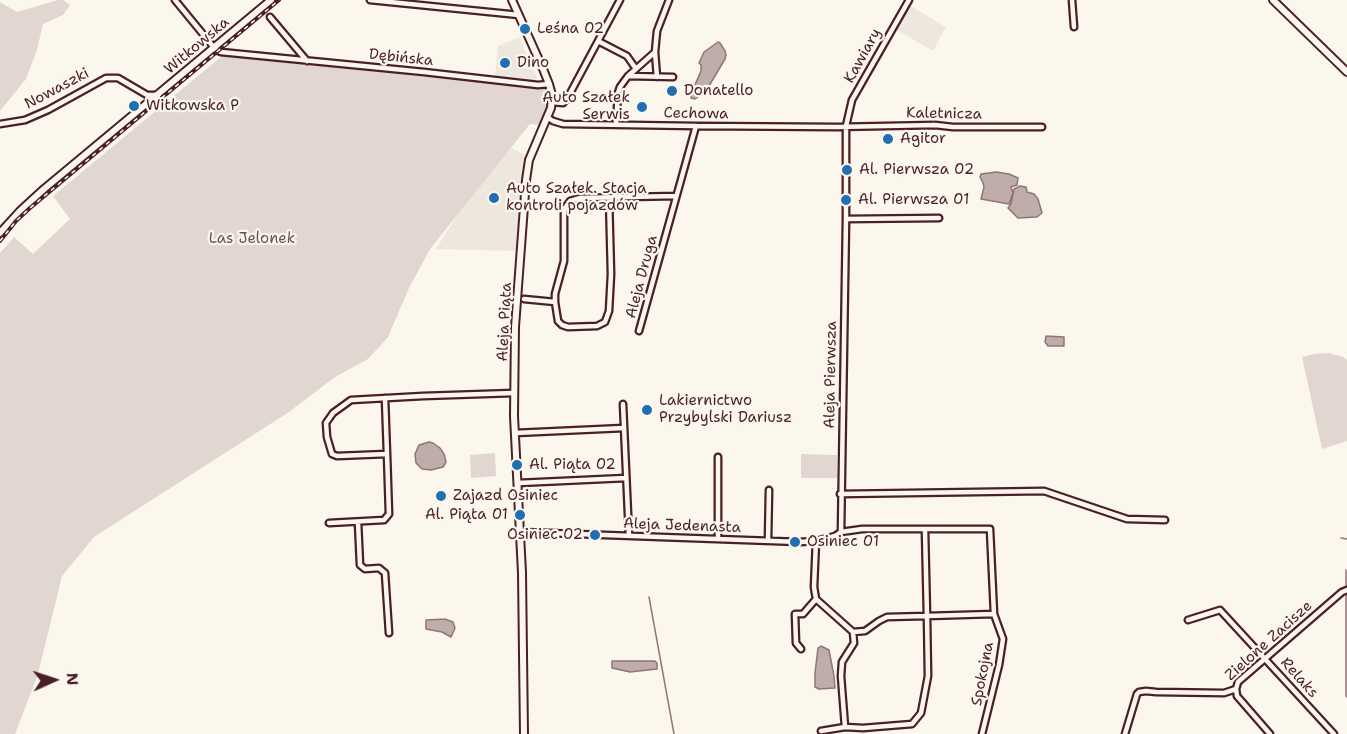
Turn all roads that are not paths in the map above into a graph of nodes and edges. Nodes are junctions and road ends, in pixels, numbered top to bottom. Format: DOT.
graph roads {
  1 [pos="175,0"];
  2 [pos="271,0"];
  3 [pos="370,0"];
  4 [pos="512,0"];
  5 [pos="620,0"];
  6 [pos="669,0"];
  7 [pos="909,0"];
  8 [pos="1072,0"];
  9 [pos="1273,0"];
  10 [pos="519,15"];
  11 [pos="270,17"];
  12 [pos="1074,27"];
  13 [pos="598,41"];
  14 [pos="214,48"];
  15 [pos="655,52"];
  16 [pos="307,61"];
  17 [pos="636,69"];
  18 [pos="1347,72"];
  19 [pos="628,76"];
  20 [pos="657,77"];
  21 [pos="673,77"];
  22 [pos="549,84"];
  23 [pos="158,94"];
  24 [pos="552,102"];
  25 [pos="547,117"];
  26 [pos="0,124"];
  27 [pos="616,124"];
  28 [pos="696,126"];
  29 [pos="846,126"];
  30 [pos="1042,127"];
  31 [pos="676,196"];
  32 [pos="609,197"];
  33 [pos="939,218"];
  34 [pos="846,219"];
  35 [pos="0,233"];
  36 [pos="524,299"];
  37 [pos="555,302"];
  38 [pos="639,331"];
  39 [pos="514,393"];
  40 [pos="385,398"];
  41 [pos="622,404"];
  42 [pos="624,428"];
  43 [pos="515,434"];
  44 [pos="387,454"];
  45 [pos="718,457"];
  46 [pos="626,478"];
  47 [pos="518,483"];
  48 [pos="769,490"];
  49 [pos="840,494"];
  50 [pos="1165,520"];
  51 [pos="358,522"];
  52 [pos="329,523"];
  53 [pos="925,530"];
  54 [pos="520,532"];
  55 [pos="841,532"];
  56 [pos="629,536"];
  57 [pos="718,539"];
  58 [pos="768,541"];
  59 [pos="816,542"];
  60 [pos="1347,590"];
  61 [pos="816,599"];
  62 [pos="994,614"];
  63 [pos="927,616"];
  64 [pos="1188,620"];
  65 [pos="853,632"];
  66 [pos="389,633"];
  67 [pos="801,649"];
  68 [pos="1265,659"];
  69 [pos="1236,689"];
  70 [pos="845,727"];
  71 [pos="821,731"];
  72 [pos="524,734"];
  73 [pos="982,734"];
  74 [pos="1125,734"];
  75 [pos="1269,734"];
  76 [pos="1334,734"];
  1 -- 14 [label="street"];
  2 -- 14 [label="street, Witkowska"];
  3 -- 10 [label="street"];
  4 -- 10 [label="street"];
  5 -- 13 [label="street"];
  6 -- 15 [label="street"];
  7 -- 29 [label="street, Kawiary"];
  8 -- 12 [label="street"];
  9 -- 18 [label="street"];
  10 -- 22 [label="street"];
  11 -- 16 [label="street"];
  13 -- 17 [label="street"];
  13 -- 24 [label="street"];
  14 -- 16 [label="street, Dębińska"];
  14 -- 23 [label="street, Witkowska"];
  15 -- 17 [label="street"];
  15 -- 20 [label="street"];
  16 -- 22 [label="street, Dębińska"];
  17 -- 19 [label="street"];
  19 -- 20 [label="street"];
  19 -- 27 [label="street"];
  20 -- 21 [label="street"];
  22 -- 24 [label="street"];
  23 -- 26 [label="street, Nowaszki"];
  23 -- 35 [label="street, Witkowska"];
  24 -- 25 [label="street, Aleja Piąta"];
  25 -- 27 [label="street, Cechowa"];
  25 -- 39 [label="street, Aleja Piąta"];
  27 -- 28 [label="street, Cechowa"];
  28 -- 29 [label="street, Cechowa"];
  28 -- 31 [label="street, Aleja Druga"];
  29 -- 30 [label="street, Kaletnicza"];
  29 -- 34 [label="street, Aleja Pierwsza"];
  31 -- 32 [label="street"];
  31 -- 38 [label="street, Aleja Druga"];
  32 -- 37 [label="street"];
  32 -- 37 [label="street"];
  33 -- 34 [label="street"];
  34 -- 49 [label="street, Aleja Pierwsza"];
  36 -- 37 [label="street"];
  39 -- 40 [label="street"];
  39 -- 43 [label="street, Aleja Piąta"];
  40 -- 44 [label="street"];
  40 -- 44 [label="street"];
  41 -- 42 [label="street"];
  42 -- 43 [label="street"];
  42 -- 46 [label="street"];
  43 -- 47 [label="street, Aleja Piąta"];
  44 -- 51 [label="street"];
  45 -- 57 [label="street"];
  46 -- 47 [label="street"];
  46 -- 56 [label="street"];
  47 -- 54 [label="street, Aleja Piąta"];
  48 -- 58 [label="street"];
  49 -- 50 [label="street"];
  49 -- 55 [label="street, Aleja Pierwsza"];
  51 -- 52 [label="street"];
  51 -- 66 [label="street"];
  53 -- 55 [label="street, Aleja Jedenasta"];
  53 -- 62 [label="street, Spokojna"];
  53 -- 63 [label="street"];
  54 -- 56 [label="street, Aleja Jedenasta"];
  54 -- 72 [label="street, Aleja Piąta"];
  55 -- 59 [label="street, Aleja Jedenasta"];
  56 -- 57 [label="street, Aleja Jedenasta"];
  57 -- 58 [label="street, Aleja Jedenasta"];
  58 -- 59 [label="street, Aleja Jedenasta"];
  59 -- 61 [label="street"];
  60 -- 68 [label="street, Zielone Zacisze"];
  61 -- 65 [label="street"];
  61 -- 67 [label="street"];
  62 -- 63 [label="street"];
  62 -- 73 [label="street, Spokojna"];
  63 -- 65 [label="street"];
  63 -- 70 [label="street"];
  64 -- 68 [label="street, Relaks"];
  65 -- 70 [label="street"];
  68 -- 69 [label="street, Zielone Zacisze"];
  68 -- 76 [label="street, Relaks"];
  69 -- 74 [label="street, Zielone Zacisze"];
  69 -- 75 [label="street"];
  70 -- 71 [label="street"];
}
